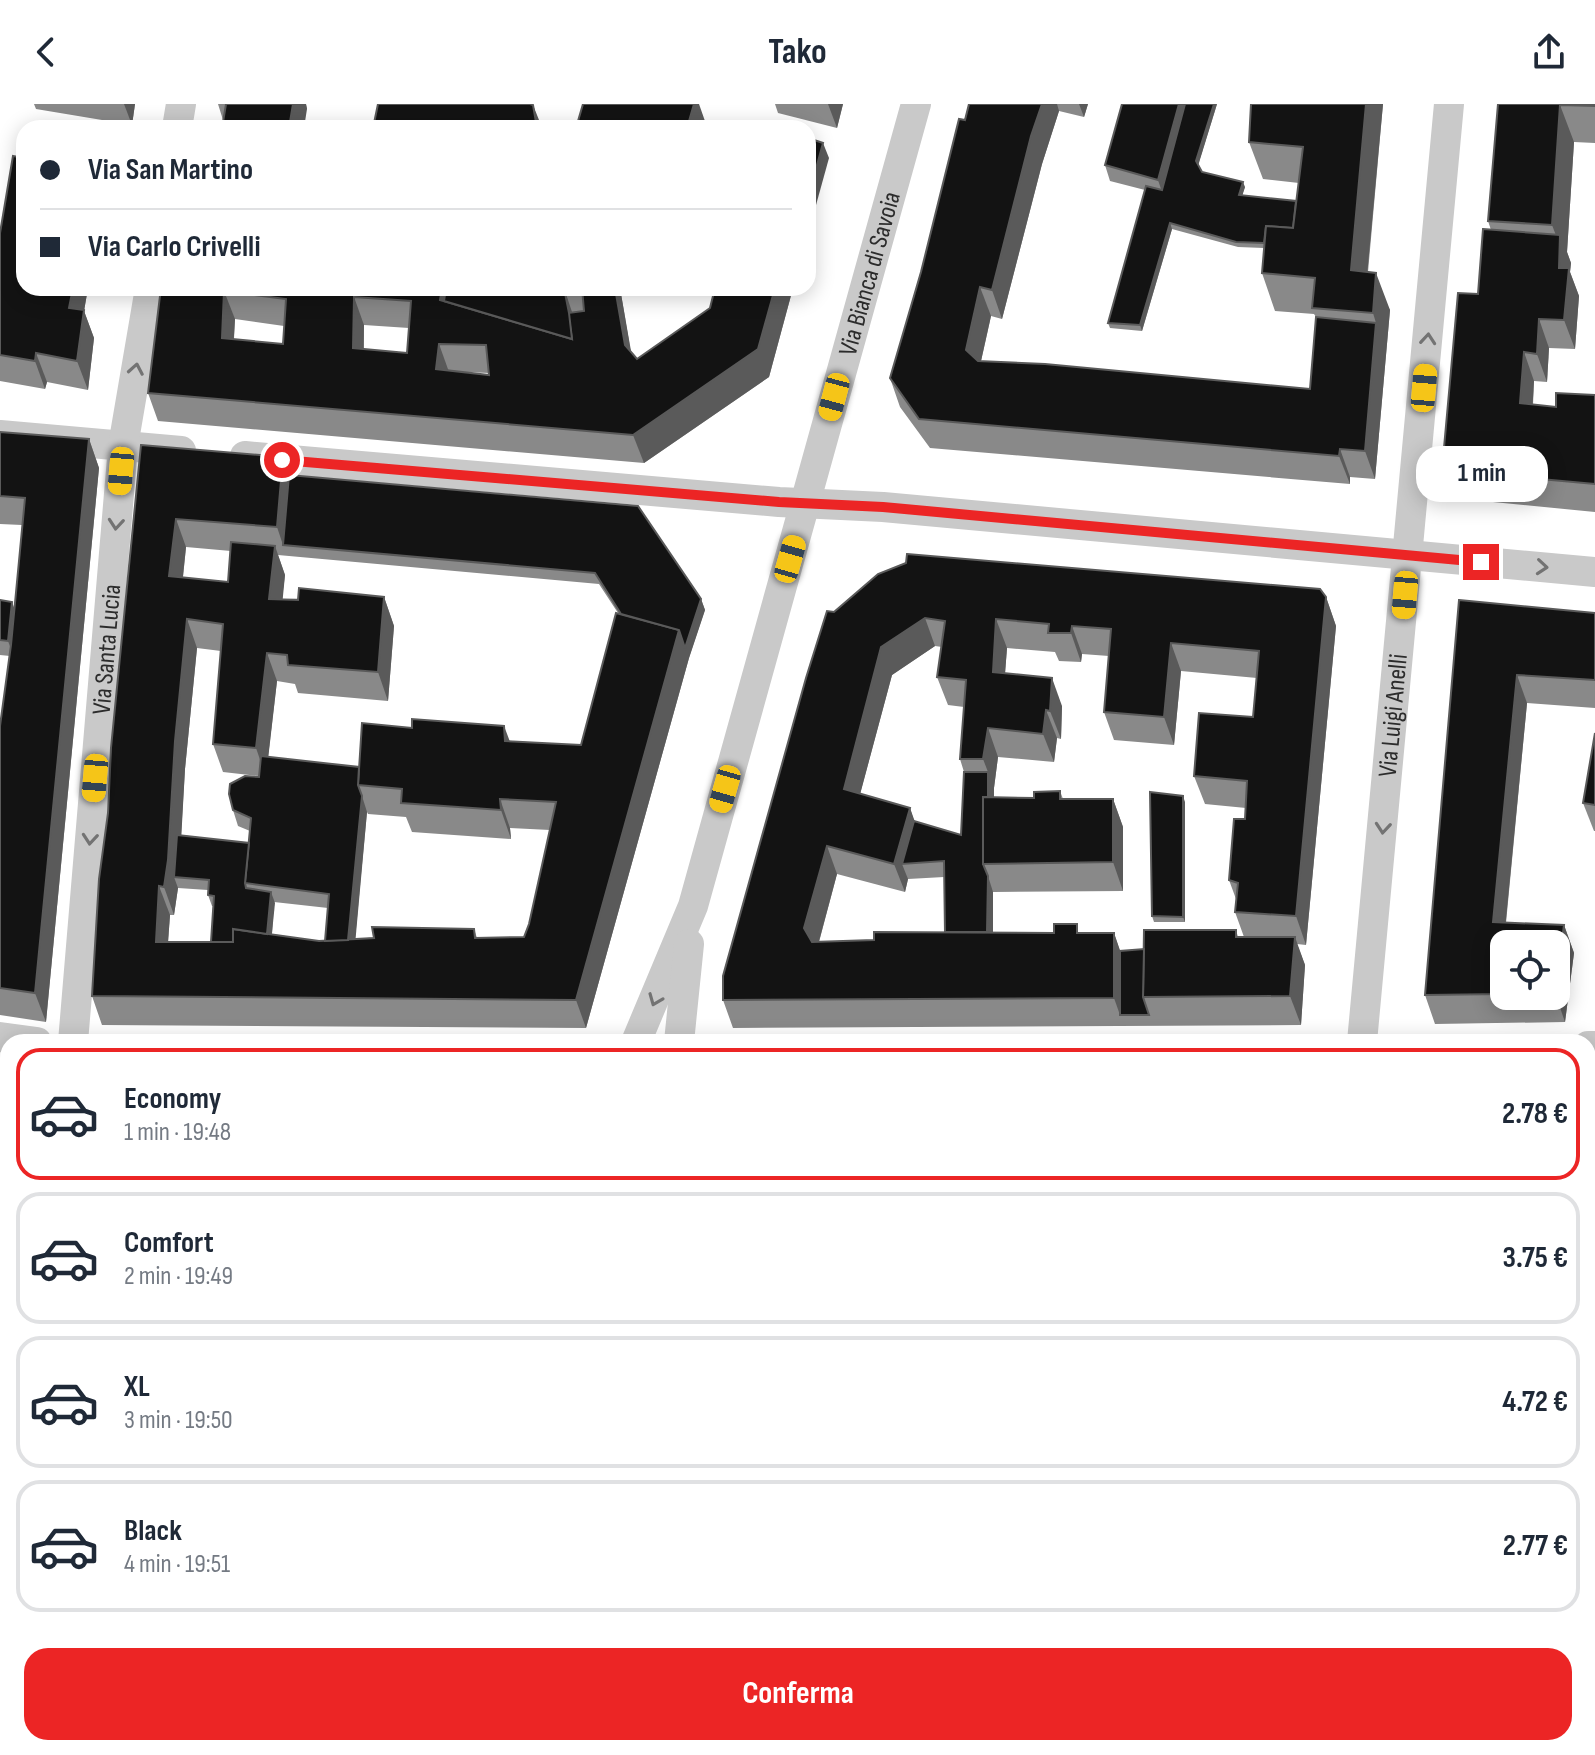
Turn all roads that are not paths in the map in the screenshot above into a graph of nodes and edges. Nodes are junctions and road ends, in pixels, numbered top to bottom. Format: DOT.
graph roads {
  1 [pos="916,104"];
  2 [pos="1449,104"];
  3 [pos="149,296"];
  4 [pos="0,435"];
  5 [pos="123,446"];
  6 [pos="806,504"];
  7 [pos="1409,556"];
  8 [pos="1595,572"];
  9 [pos="693,906"];
  10 [pos="74,1034"];
  11 [pos="639,1034"];
  12 [pos="680,1034"];
  13 [pos="1363,1034"];
  1 -- 6 [label="street, Via Bianca di Savoia"];
  7 -- 2 [label="street, Via Luigi Anelli, one-way"];
  5 -- 3 [label="street, Via Santa Lucia, one-way"];
  4 -- 5 [label="street"];
  5 -- 6 [label="street"];
  5 -- 10 [label="street, Via Santa Lucia, one-way"];
  6 -- 7 [label="street"];
  6 -- 9 [label="street, Via Bianca di Savoia"];
  7 -- 8 [label="street, one-way"];
  7 -- 13 [label="street, Via Luigi Anelli, one-way"];
  9 -- 11 [label="street, Via Bianca di Savoia, one-way"];
  9 -- 12 [label="street, Via Bianca di Savoia"];
}
